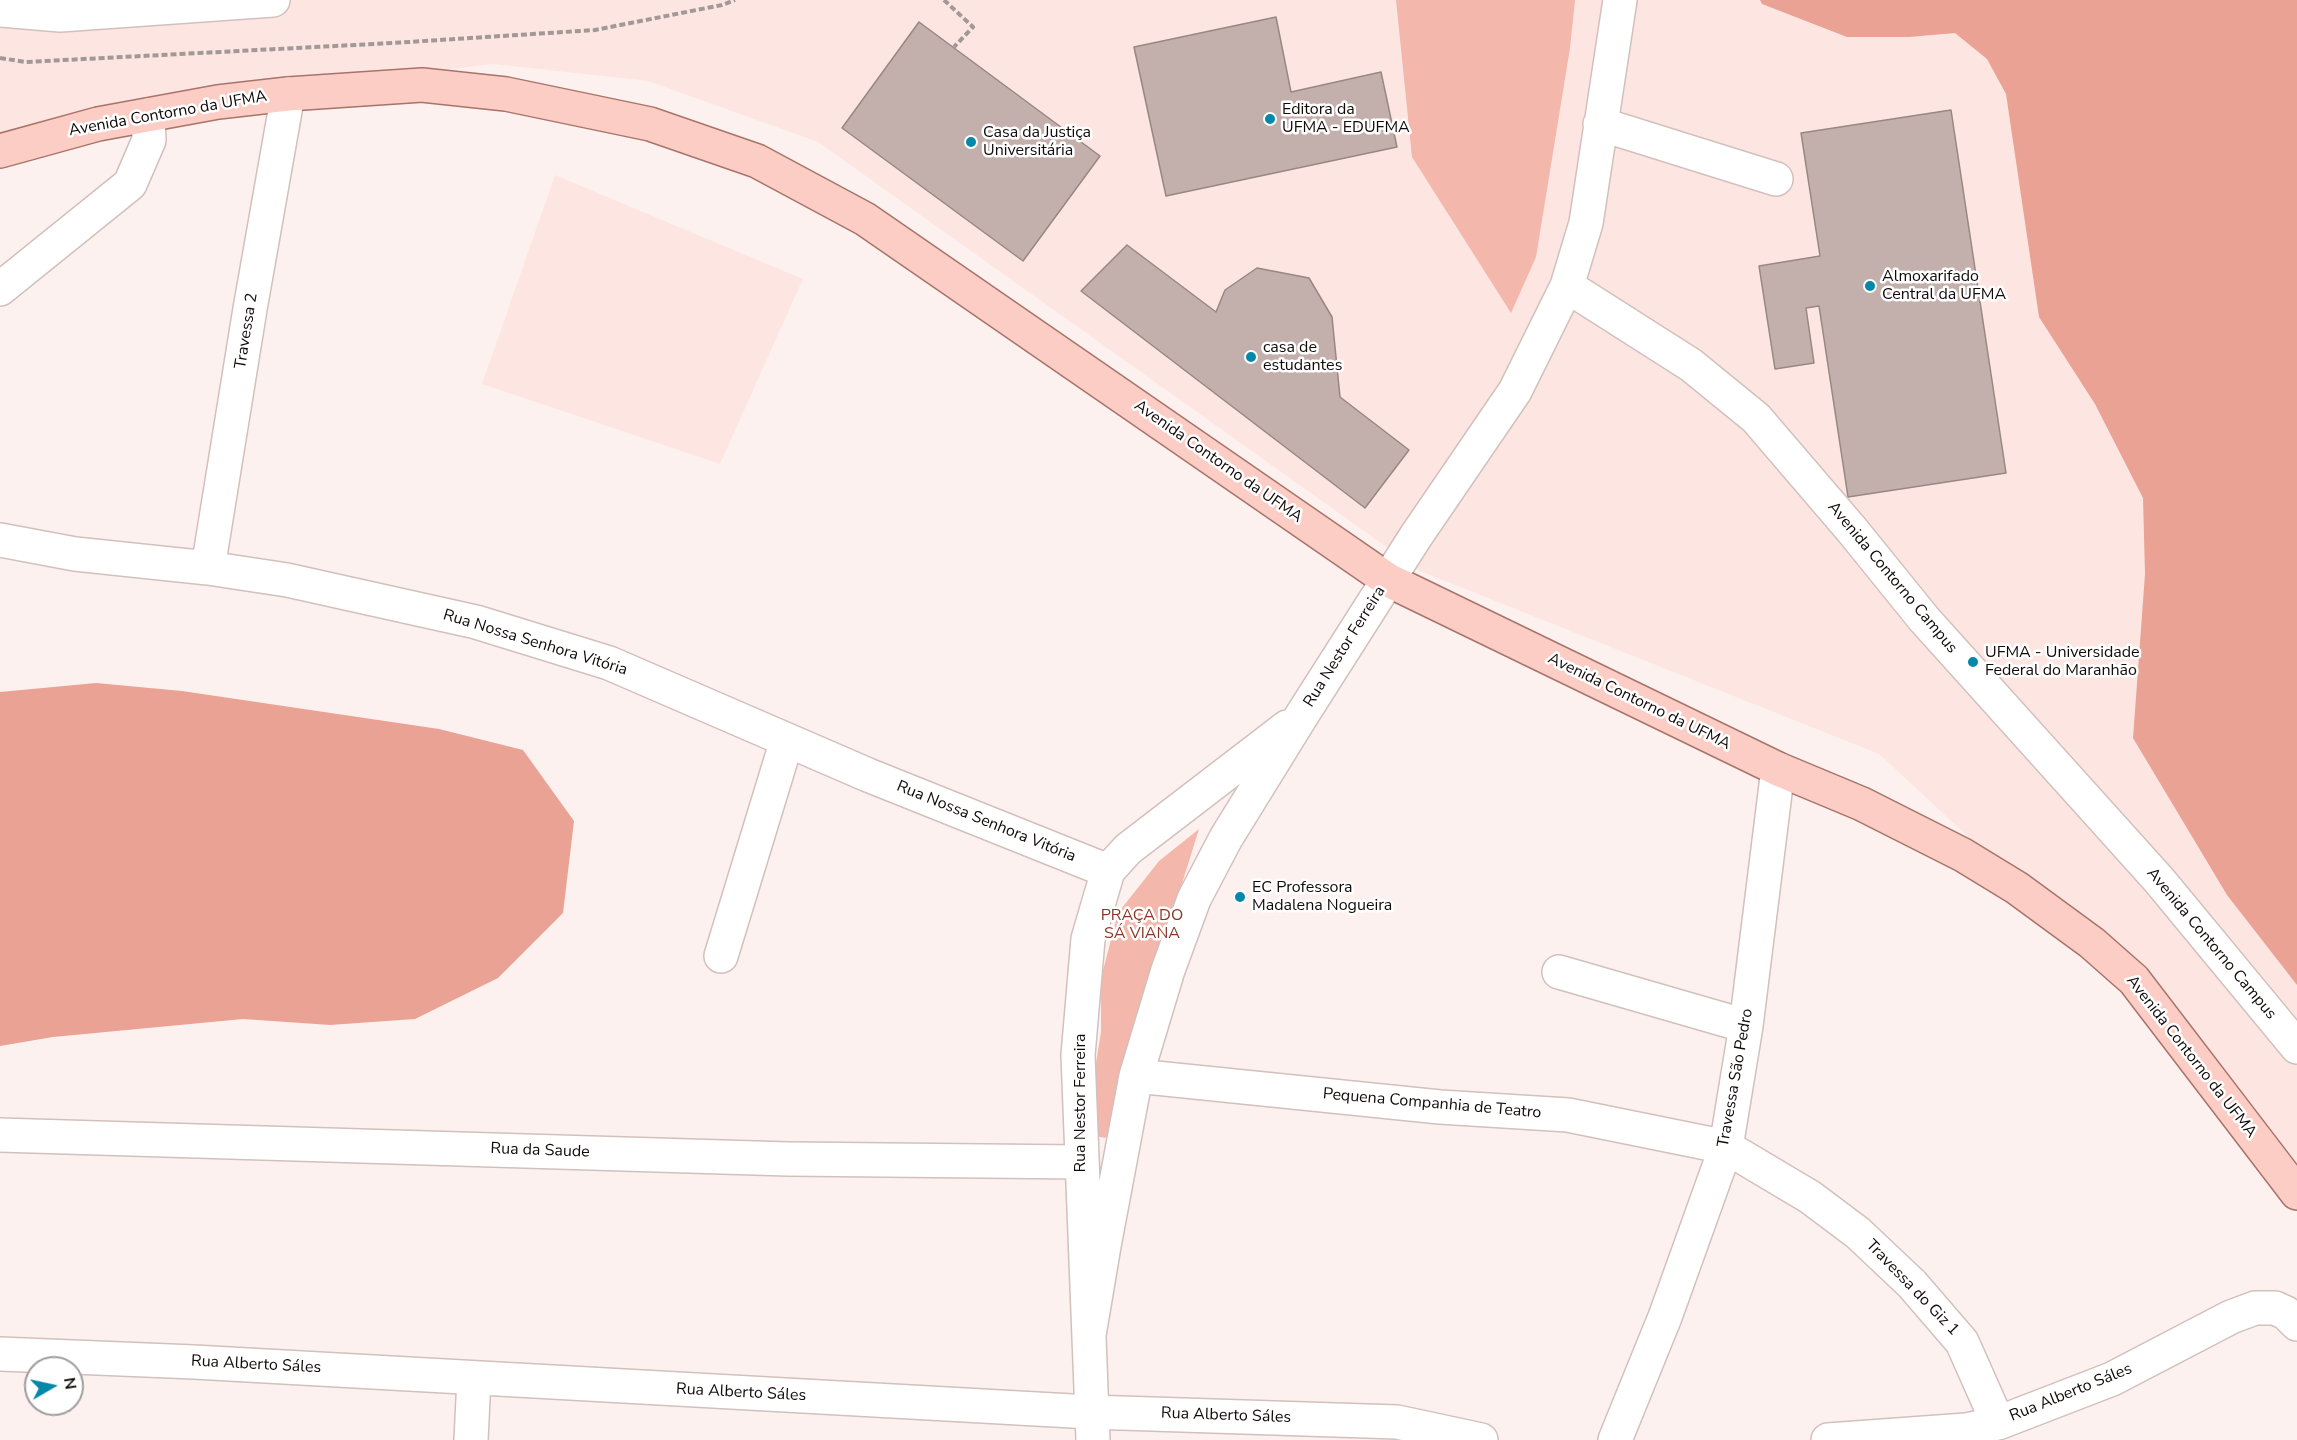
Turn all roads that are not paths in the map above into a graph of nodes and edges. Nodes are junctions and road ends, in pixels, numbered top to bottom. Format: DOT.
graph roads {
  1 [pos="273,0"];
  2 [pos="1620,0"];
  3 [pos="217,2"];
  4 [pos="0,10"];
  5 [pos="288,94"];
  6 [pos="148,114"];
  7 [pos="1600,124"];
  8 [pos="0,151"];
  9 [pos="1776,179"];
  10 [pos="1567,286"];
  11 [pos="0,288"];
  12 [pos="0,540"];
  13 [pos="208,568"];
  14 [pos="1388,580"];
  15 [pos="1302,715"];
  16 [pos="787,740"];
  17 [pos="1778,769"];
  18 [pos="1108,871"];
  19 [pos="721,956"];
  20 [pos="1559,972"];
  21 [pos="1746,1026"];
  22 [pos="2297,1047"];
  23 [pos="1136,1076"];
  24 [pos="0,1135"];
  25 [pos="1726,1147"];
  26 [pos="1081,1162"];
  27 [pos="2297,1193"];
  28 [pos="2297,1324"];
  29 [pos="1089,1335"];
  30 [pos="0,1354"];
  31 [pos="474,1378"];
  32 [pos="1998,1423"];
  33 [pos="1091,1426"];
  34 [pos="471,1440"];
  35 [pos="1480,1440"];
  36 [pos="1615,1440"];
  37 [pos="1828,1440"];
  1 -- 3 [label="street"];
  2 -- 7 [label="street, Rua Nestor Ferreira"];
  3 -- 4 [label="street"];
  5 -- 6 [label="main road, Avenida Contorno da UFMA"];
  5 -- 13 [label="street, Travessa 2"];
  5 -- 14 [label="main road, Avenida Contorno da UFMA"];
  6 -- 8 [label="main road, Avenida Contorno da UFMA"];
  6 -- 11 [label="street"];
  7 -- 9 [label="street"];
  7 -- 10 [label="street, Rua Nestor Ferreira"];
  10 -- 14 [label="street, Rua Nestor Ferreira"];
  10 -- 22 [label="street, Avenida Contorno Campus"];
  12 -- 13 [label="street, Rua Nossa Senhora Vitória"];
  13 -- 16 [label="street, Rua Nossa Senhora Vitória"];
  14 -- 15 [label="street, Rua Nestor Ferreira"];
  14 -- 17 [label="main road, Avenida Contorno da UFMA"];
  15 -- 18 [label="street, Rua Nestor Ferreira"];
  15 -- 23 [label="street, Rua Nestor Ferreira"];
  16 -- 18 [label="street, Rua Nossa Senhora Vitória"];
  16 -- 19 [label="street"];
  17 -- 21 [label="street, Travessa São Pedro"];
  17 -- 27 [label="main road, Avenida Contorno da UFMA"];
  18 -- 26 [label="street, Rua Nestor Ferreira"];
  20 -- 21 [label="street"];
  21 -- 25 [label="street, Travessa São Pedro"];
  23 -- 25 [label="street, Pequena Companhia de Teatro"];
  23 -- 29 [label="street, Rua Nestor Ferreira"];
  24 -- 26 [label="street, Rua da Saude"];
  25 -- 32 [label="street, Travessa do Giz 1"];
  25 -- 36 [label="street, Travessa São Pedro"];
  26 -- 29 [label="street, Rua Nestor Ferreira"];
  28 -- 32 [label="street, Rua Alberto Sáles"];
  29 -- 33 [label="street, Rua Nestor Ferreira"];
  30 -- 31 [label="street, Rua Alberto Sáles"];
  31 -- 33 [label="street, Rua Alberto Sáles"];
  31 -- 34 [label="street"];
  32 -- 37 [label="street, Rua Alberto Sáles"];
  33 -- 35 [label="street, Rua Alberto Sáles"];
}
